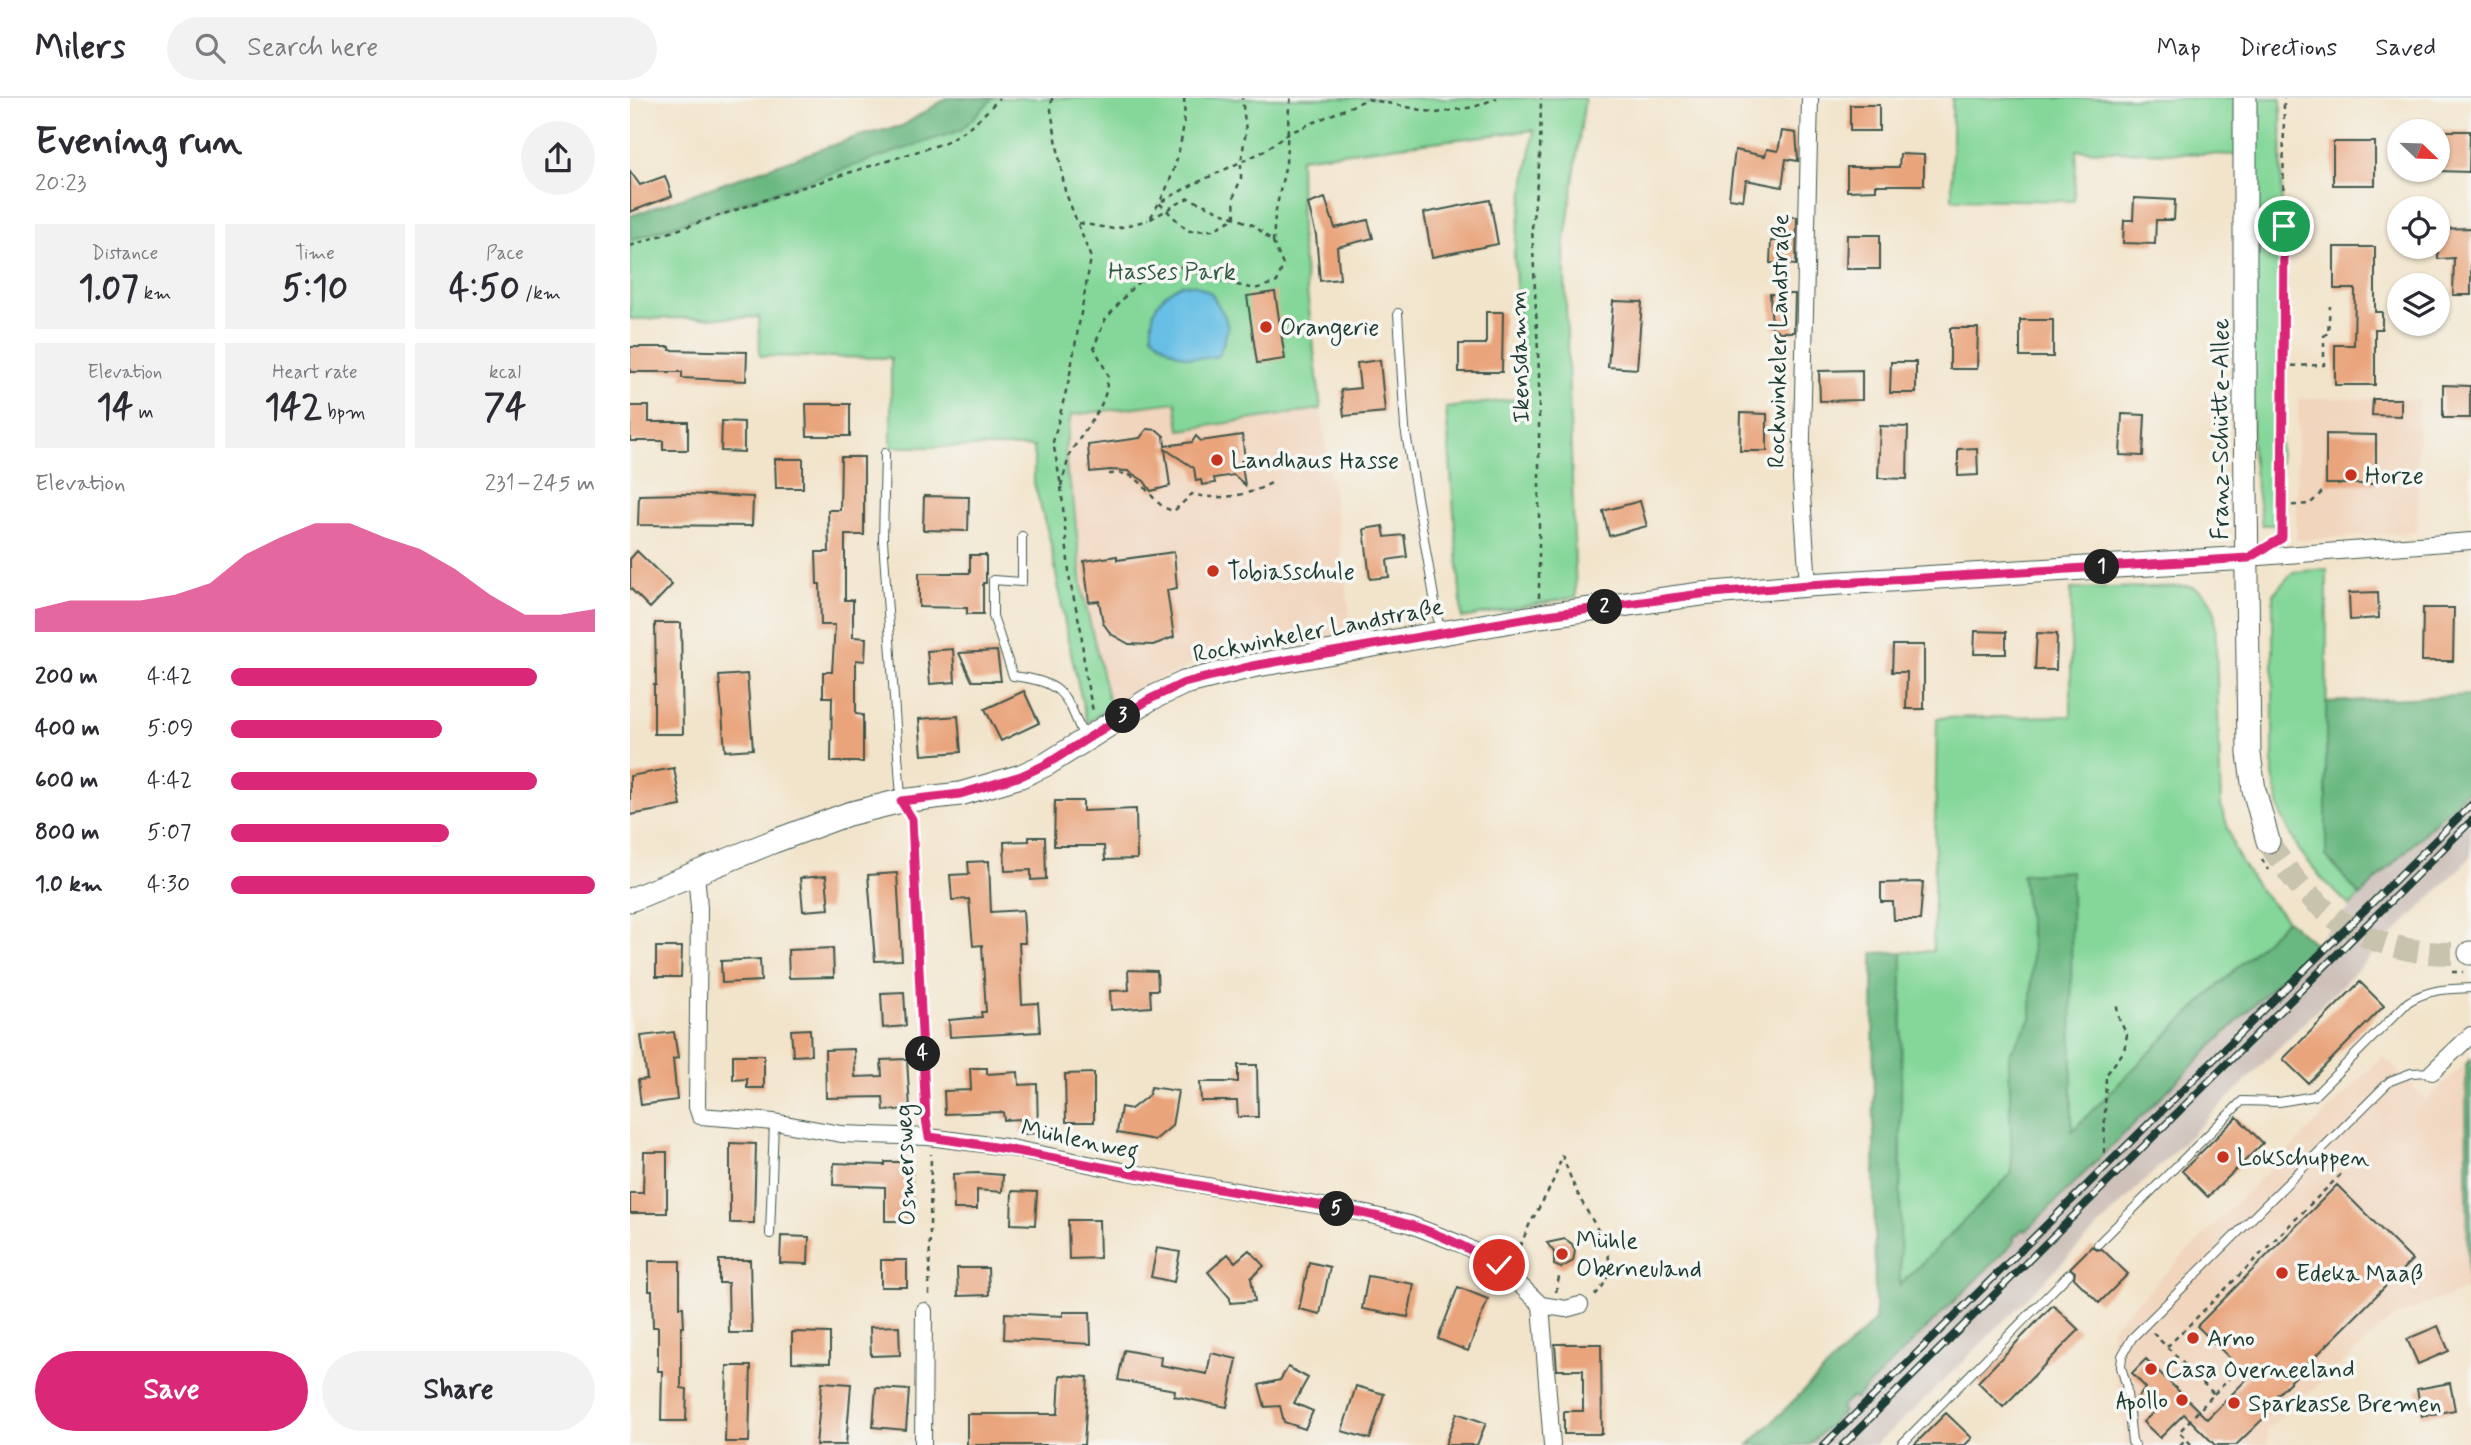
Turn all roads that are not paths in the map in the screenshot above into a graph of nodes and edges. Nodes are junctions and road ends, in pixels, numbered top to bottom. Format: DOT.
graph roads {
  1 [pos="1810,98"];
  2 [pos="2245,98"];
  3 [pos="1398,313"];
  4 [pos="885,453"];
  5 [pos="1022,536"];
  6 [pos="2471,541"];
  7 [pos="2248,558"];
  8 [pos="1808,585"];
  9 [pos="1440,632"];
  10 [pos="1092,736"];
  11 [pos="901,801"];
  12 [pos="2268,841"];
  13 [pos="696,872"];
  14 [pos="630,901"];
  15 [pos="2471,988"];
  16 [pos="2471,1035"];
  17 [pos="2432,1072"];
  18 [pos="774,1122"];
  19 [pos="770,1234"];
  20 [pos="2098,1244"];
  21 [pos="2069,1273"];
  22 [pos="1541,1305"];
  23 [pos="1580,1305"];
  24 [pos="924,1311"];
  25 [pos="2134,1443"];
  26 [pos="922,1445"];
  27 [pos="1552,1445"];
  28 [pos="1901,1445"];
  1 -- 8 [label="street, Rockwinkeler Landstraße"];
  2 -- 7 [label="main road, Franz-Schütte-Allee"];
  3 -- 9 [label="lane"];
  4 -- 11 [label="lane"];
  5 -- 10 [label="lane"];
  6 -- 7 [label="street, Rockwinkeler Landstraße"];
  7 -- 8 [label="main road, Rockwinkeler Landstraße"];
  7 -- 12 [label="main road, Franz-Schütte-Allee"];
  8 -- 9 [label="main road, Rockwinkeler Landstraße"];
  9 -- 10 [label="main road, Rockwinkeler Landstraße"];
  10 -- 11 [label="main road, Rockwinkeler Landstraße"];
  11 -- 13 [label="main road, Rockwinkeler Landstraße"];
  13 -- 14 [label="main road, Rockwinkeler Landstraße"];
  13 -- 18 [label="street, Mühlenweg"];
  15 -- 20 [label="lane"];
  16 -- 17 [label="street"];
  17 -- 25 [label="lane"];
  18 -- 19 [label="lane"];
  18 -- 22 [label="street, Mühlenweg"];
  21 -- 28 [label="lane"];
  22 -- 23 [label="street"];
  22 -- 27 [label="street"];
  24 -- 26 [label="street"];
}
